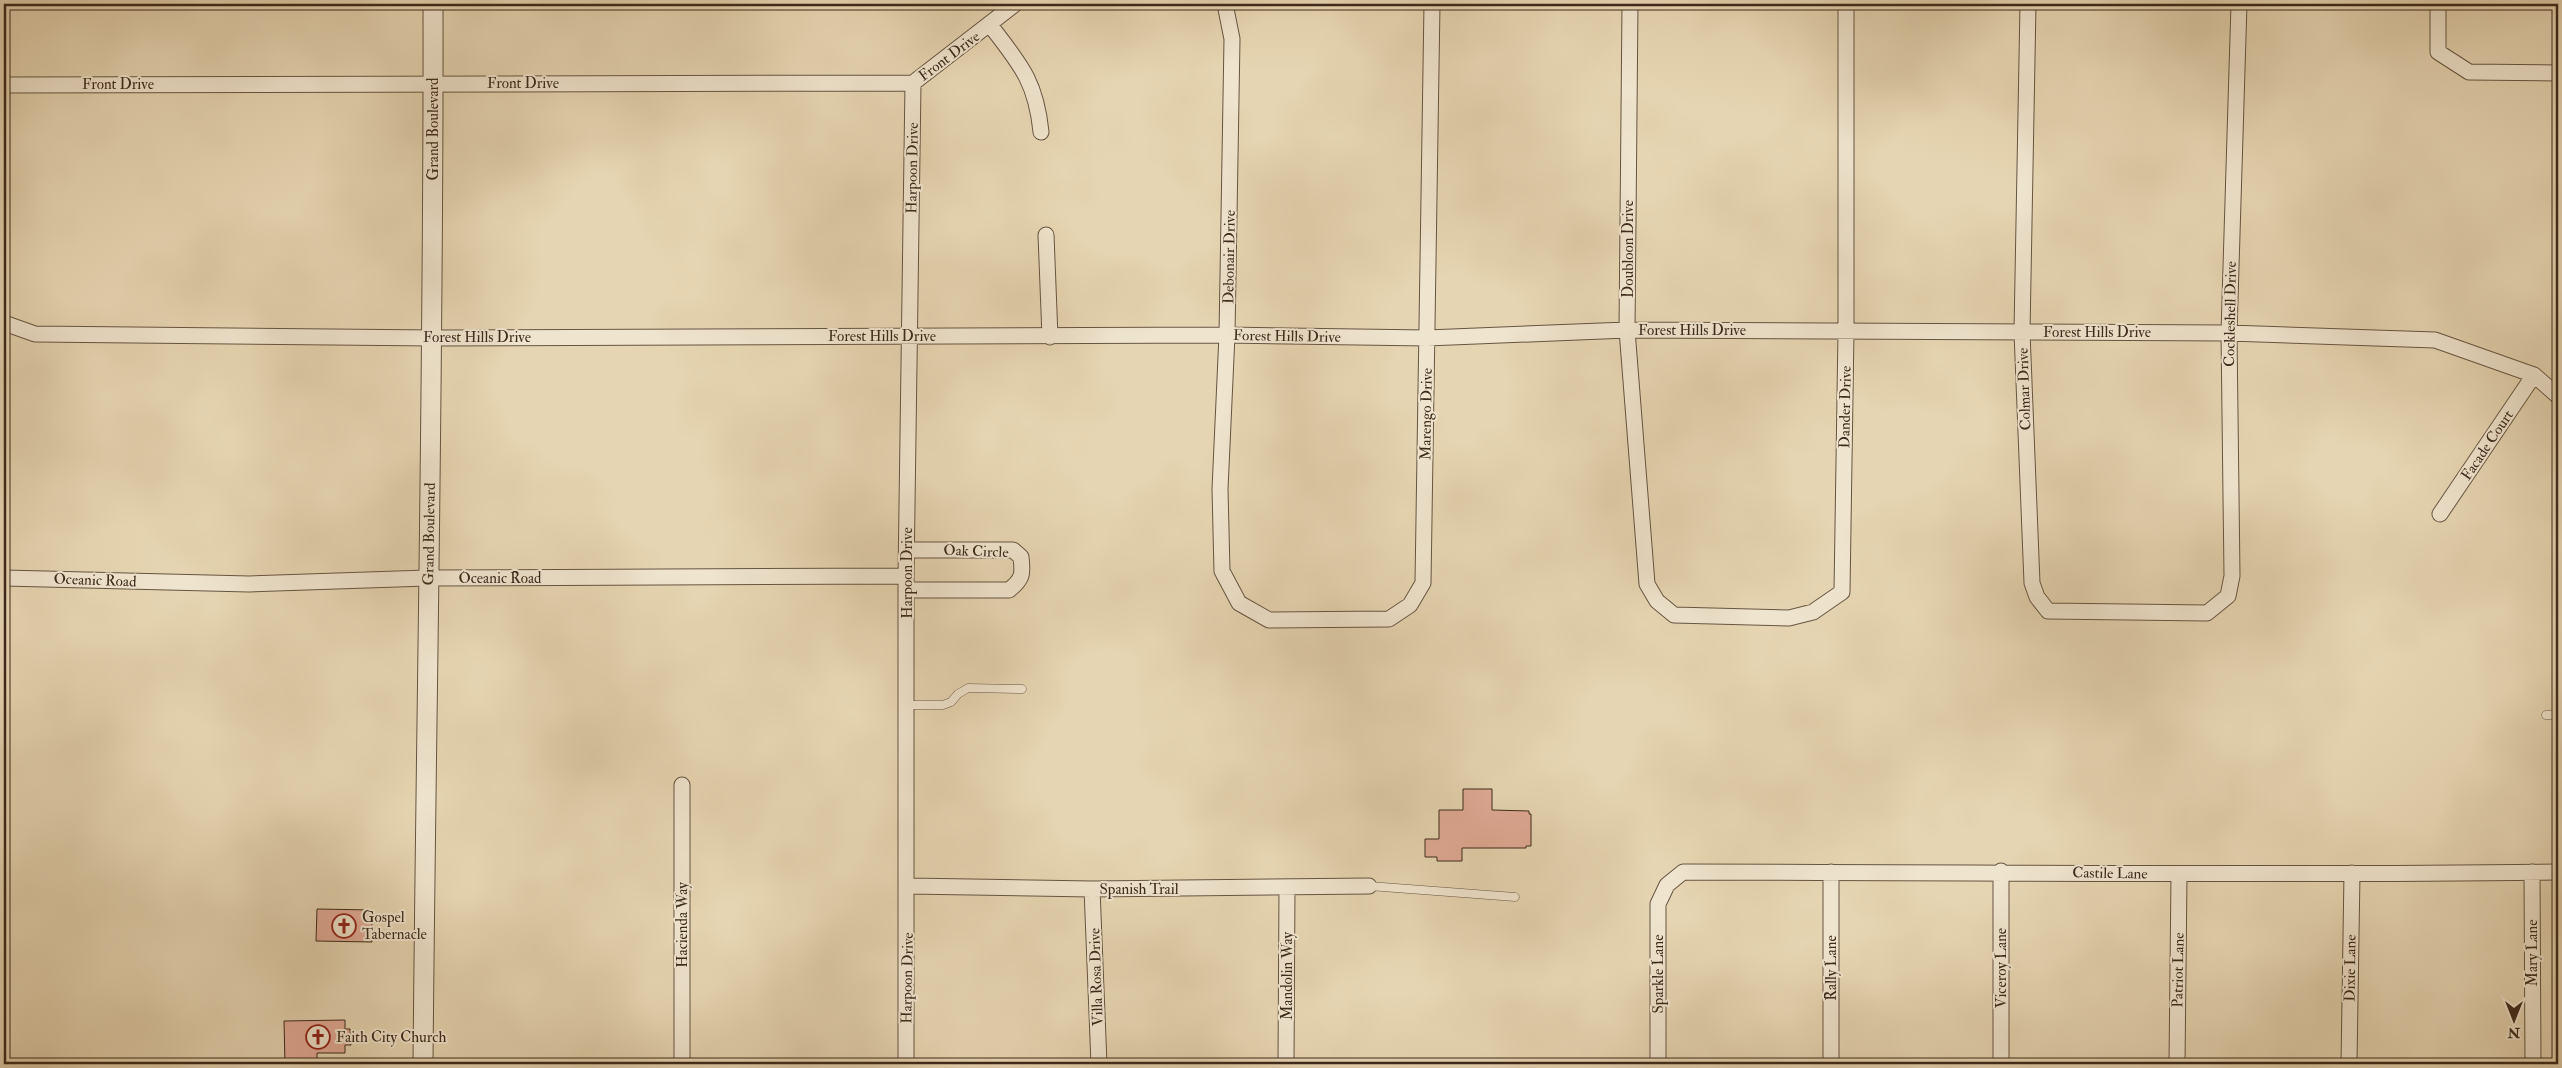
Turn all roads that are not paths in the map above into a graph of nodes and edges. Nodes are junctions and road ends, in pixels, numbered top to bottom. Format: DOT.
graph roads {
  1 [pos="433,4"];
  2 [pos="1015,4"];
  3 [pos="1225,4"];
  4 [pos="1432,4"];
  5 [pos="1630,4"];
  6 [pos="1846,4"];
  7 [pos="2028,4"];
  8 [pos="2239,4"];
  9 [pos="2438,4"];
  10 [pos="990,25"];
  11 [pos="2558,73"];
  12 [pos="433,83"];
  13 [pos="912,83"];
  14 [pos="4,85"];
  15 [pos="1041,132"];
  16 [pos="1046,235"];
  17 [pos="4,323"];
  18 [pos="1627,330"];
  19 [pos="1846,331"];
  20 [pos="2022,332"];
  21 [pos="2229,333"];
  22 [pos="1227,335"];
  23 [pos="910,336"];
  24 [pos="1050,336"];
  25 [pos="434,338"];
  26 [pos="1427,338"];
  27 [pos="2534,375"];
  28 [pos="2558,396"];
  29 [pos="2440,514"];
  30 [pos="907,550"];
  31 [pos="1222,571"];
  32 [pos="4,578"];
  33 [pos="428,578"];
  34 [pos="906,583"];
  35 [pos="1647,584"];
  36 [pos="2207,613"];
  37 [pos="1022,689"];
  38 [pos="907,705"];
  39 [pos="2546,715"];
  40 [pos="2558,715"];
  41 [pos="682,785"];
  42 [pos="2001,871"];
  43 [pos="1831,872"];
  44 [pos="2532,872"];
  45 [pos="2558,872"];
  46 [pos="2352,873"];
  47 [pos="2179,875"];
  48 [pos="1667,885"];
  49 [pos="908,886"];
  50 [pos="1370,886"];
  51 [pos="1287,888"];
  52 [pos="1092,889"];
  53 [pos="1516,896"];
  54 [pos="423,1064"];
  55 [pos="682,1064"];
  56 [pos="906,1064"];
  57 [pos="1099,1064"];
  58 [pos="1286,1064"];
  59 [pos="1658,1064"];
  60 [pos="1831,1064"];
  61 [pos="2001,1064"];
  62 [pos="2177,1064"];
  63 [pos="2349,1064"];
  64 [pos="2533,1064"];
  1 -- 12 [label="street, Grand Boulevard"];
  2 -- 10 [label="street, Front Drive"];
  3 -- 22 [label="street, Debonair Drive"];
  4 -- 26 [label="street, Marengo Drive"];
  5 -- 18 [label="street, Doubloon Drive"];
  6 -- 19 [label="street, Dander Drive"];
  7 -- 20 [label="street, Colmar Drive"];
  8 -- 21 [label="street, Cockleshell Drive"];
  9 -- 11 [label="street"];
  10 -- 13 [label="street, Front Drive"];
  10 -- 15 [label="street"];
  12 -- 13 [label="street, Front Drive"];
  12 -- 14 [label="street, Front Drive"];
  12 -- 25 [label="street, Grand Boulevard"];
  13 -- 23 [label="street, Harpoon Drive"];
  16 -- 24 [label="street"];
  17 -- 25 [label="street, Forest Hills Drive"];
  18 -- 19 [label="street, Forest Hills Drive"];
  18 -- 26 [label="street, Forest Hills Drive"];
  18 -- 35 [label="street, Doubloon Drive"];
  19 -- 20 [label="street, Forest Hills Drive"];
  19 -- 35 [label="street, Dander Drive"];
  20 -- 21 [label="street, Forest Hills Drive"];
  20 -- 36 [label="street, Colmar Drive"];
  21 -- 27 [label="street, Forest Hills Drive"];
  21 -- 36 [label="street, Cockleshell Drive"];
  22 -- 24 [label="street, Forest Hills Drive"];
  22 -- 26 [label="street, Forest Hills Drive"];
  22 -- 31 [label="street, Debonair Drive"];
  23 -- 24 [label="street, Forest Hills Drive"];
  23 -- 25 [label="street, Forest Hills Drive"];
  23 -- 30 [label="street, Harpoon Drive"];
  25 -- 33 [label="street, Grand Boulevard"];
  26 -- 31 [label="street, Marengo Drive"];
  27 -- 28 [label="street, Forest Hills Drive"];
  27 -- 29 [label="street, Facade Court"];
  30 -- 34 [label="street, Harpoon Drive"];
  30 -- 34 [label="street, Oak Circle"];
  32 -- 33 [label="street, Oceanic Road"];
  33 -- 34 [label="street, Oceanic Road"];
  33 -- 54 [label="street, Grand Boulevard"];
  34 -- 38 [label="street, Harpoon Drive"];
  37 -- 38 [label="lane"];
  38 -- 49 [label="street, Harpoon Drive"];
  39 -- 40 [label="lane"];
  41 -- 55 [label="street, Hacienda Way"];
  42 -- 43 [label="street, Castile Lane"];
  42 -- 47 [label="street, Castile Lane"];
  42 -- 61 [label="street, Viceroy Lane"];
  43 -- 48 [label="street, Castile Lane"];
  43 -- 60 [label="street, Rally Lane"];
  44 -- 45 [label="street, Castile Lane"];
  44 -- 46 [label="street, Castile Lane"];
  44 -- 64 [label="street, Mary Lane"];
  46 -- 47 [label="street, Castile Lane"];
  46 -- 63 [label="street, Dixie Lane"];
  47 -- 62 [label="street, Patriot Lane"];
  48 -- 59 [label="street, Sparkle Lane"];
  49 -- 52 [label="street, Spanish Trail"];
  49 -- 56 [label="street, Harpoon Drive"];
  50 -- 51 [label="street, Spanish Trail"];
  50 -- 53 [label="lane"];
  51 -- 52 [label="street, Spanish Trail"];
  51 -- 58 [label="street, Mandolin Way"];
  52 -- 57 [label="street, Villa Rosa Drive"];
}
